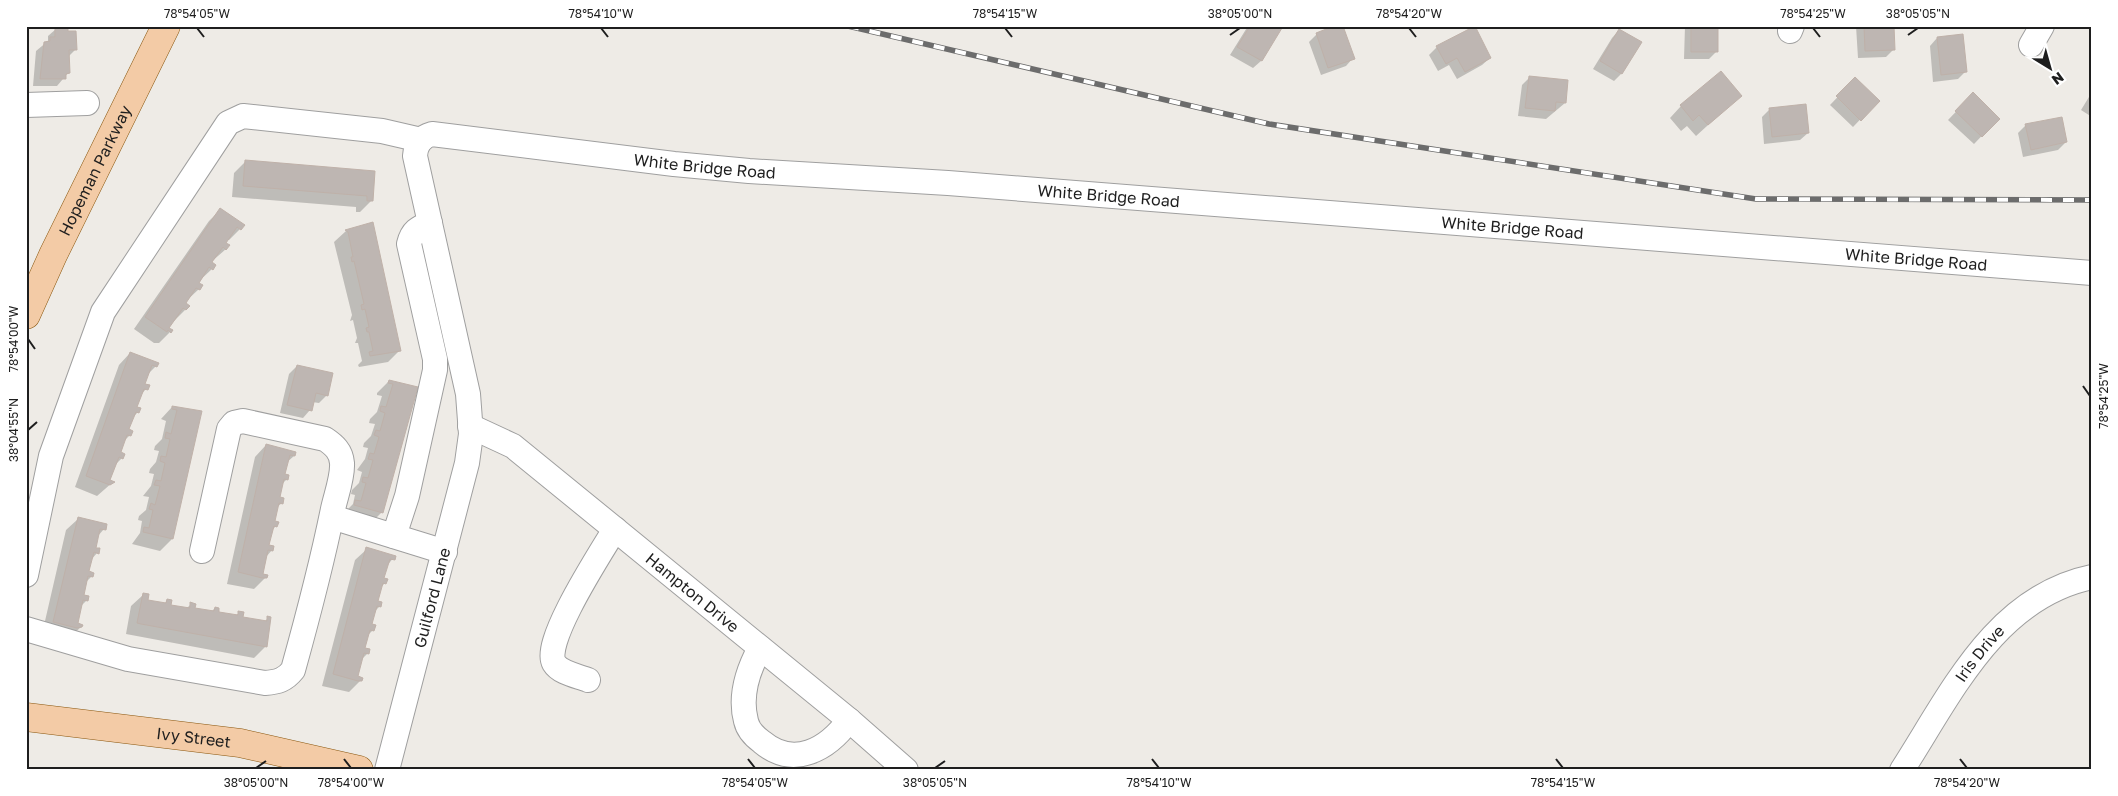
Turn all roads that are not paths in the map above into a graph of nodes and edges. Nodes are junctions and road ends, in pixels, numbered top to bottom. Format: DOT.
graph roads {
  1 [pos="166,26"];
  2 [pos="88,103"];
  3 [pos="26,105"];
  4 [pos="421,140"];
  5 [pos="430,223"];
  6 [pos="2092,273"];
  7 [pos="26,315"];
  8 [pos="470,426"];
  9 [pos="332,517"];
  10 [pos="615,529"];
  11 [pos="394,536"];
  12 [pos="202,551"];
  13 [pos="445,552"];
  14 [pos="26,574"];
  15 [pos="2092,577"];
  16 [pos="26,630"];
  17 [pos="760,648"];
  18 [pos="588,680"];
  19 [pos="26,717"];
  20 [pos="848,720"];
  21 [pos="359,770"];
  22 [pos="387,770"];
  23 [pos="906,770"];
  24 [pos="1902,770"];
  1 -- 7 [label="main road, Hopeman Parkway"];
  2 -- 3 [label="street"];
  4 -- 5 [label="street"];
  4 -- 6 [label="street, White Bridge Road"];
  4 -- 14 [label="street"];
  5 -- 8 [label="street"];
  5 -- 11 [label="street"];
  8 -- 10 [label="street, Hampton Drive"];
  8 -- 13 [label="street, Guilford Lane"];
  9 -- 11 [label="street"];
  9 -- 12 [label="street"];
  9 -- 16 [label="street"];
  10 -- 17 [label="street, Hampton Drive"];
  10 -- 18 [label="street"];
  11 -- 13 [label="street"];
  13 -- 22 [label="street, Guilford Lane"];
  15 -- 24 [label="street, Iris Drive"];
  17 -- 20 [label="street, Hampton Drive"];
  17 -- 20 [label="street"];
  19 -- 21 [label="main road, Ivy Street"];
  20 -- 23 [label="street, Hampton Drive"];
}
